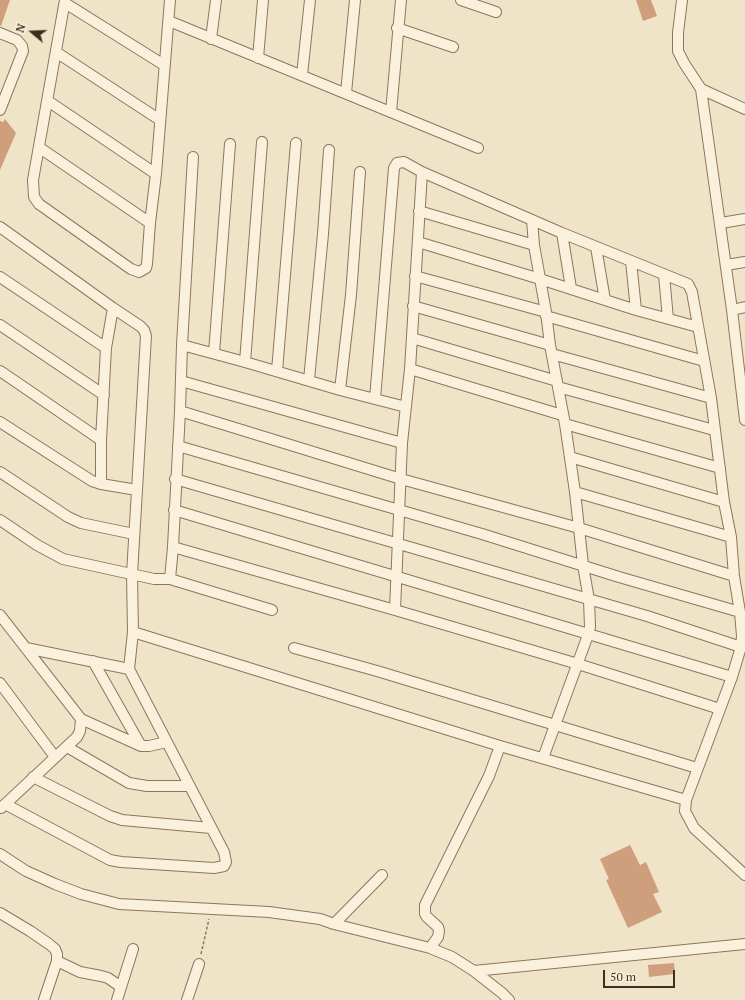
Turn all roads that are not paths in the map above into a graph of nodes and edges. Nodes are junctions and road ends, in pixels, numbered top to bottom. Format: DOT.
graph roads {
  1 [pos="170,0"];
  2 [pos="216,0"];
  3 [pos="263,0"];
  4 [pos="310,0"];
  5 [pos="355,0"];
  6 [pos="401,0"];
  7 [pos="461,0"];
  8 [pos="682,0"];
  9 [pos="65,1"];
  10 [pos="496,12"];
  11 [pos="169,21"];
  12 [pos="397,28"];
  13 [pos="0,33"];
  14 [pos="211,39"];
  15 [pos="453,48"];
  16 [pos="56,52"];
  17 [pos="258,58"];
  18 [pos="164,65"];
  19 [pos="302,75"];
  20 [pos="701,89"];
  21 [pos="346,93"];
  22 [pos="48,101"];
  23 [pos="745,109"];
  24 [pos="0,110"];
  25 [pos="390,112"];
  26 [pos="160,120"];
  27 [pos="262,142"];
  28 [pos="296,143"];
  29 [pos="230,144"];
  30 [pos="40,148"];
  31 [pos="478,148"];
  32 [pos="329,150"];
  33 [pos="193,157"];
  34 [pos="360,172"];
  35 [pos="422,172"];
  36 [pos="156,174"];
  37 [pos="419,211"];
  38 [pos="745,219"];
  39 [pos="532,220"];
  40 [pos="150,223"];
  41 [pos="721,223"];
  42 [pos="0,227"];
  43 [pos="562,233"];
  44 [pos="418,242"];
  45 [pos="534,245"];
  46 [pos="596,247"];
  47 [pos="631,261"];
  48 [pos="745,262"];
  49 [pos="726,265"];
  50 [pos="664,275"];
  51 [pos="415,276"];
  52 [pos="0,277"];
  53 [pos="540,279"];
  54 [pos="571,288"];
  55 [pos="605,300"];
  56 [pos="413,306"];
  57 [pos="113,308"];
  58 [pos="745,308"];
  59 [pos="636,310"];
  60 [pos="732,310"];
  61 [pos="546,314"];
  62 [pos="668,319"];
  63 [pos="0,324"];
  64 [pos="698,327"];
  65 [pos="412,338"];
  66 [pos="182,345"];
  67 [pos="106,348"];
  68 [pos="551,349"];
  69 [pos="741,352"];
  70 [pos="214,353"];
  71 [pos="704,361"];
  72 [pos="245,362"];
  73 [pos="410,369"];
  74 [pos="0,371"];
  75 [pos="277,371"];
  76 [pos="309,380"];
  77 [pos="181,381"];
  78 [pos="558,384"];
  79 [pos="340,390"];
  80 [pos="104,395"];
  81 [pos="711,398"];
  82 [pos="375,399"];
  83 [pos="406,407"];
  84 [pos="180,412"];
  85 [pos="563,420"];
  86 [pos="745,420"];
  87 [pos="0,422"];
  88 [pos="714,430"];
  89 [pos="101,440"];
  90 [pos="402,443"];
  91 [pos="178,446"];
  92 [pos="570,458"];
  93 [pos="720,468"];
  94 [pos="0,472"];
  95 [pos="176,479"];
  96 [pos="401,479"];
  97 [pos="102,484"];
  98 [pos="137,490"];
  99 [pos="575,492"];
  100 [pos="724,502"];
  101 [pos="174,510"];
  102 [pos="399,510"];
  103 [pos="0,520"];
  104 [pos="578,528"];
  105 [pos="134,534"];
  106 [pos="731,537"];
  107 [pos="398,544"];
  108 [pos="173,546"];
  109 [pos="583,565"];
  110 [pos="132,574"];
  111 [pos="734,576"];
  112 [pos="397,578"];
  113 [pos="170,579"];
  114 [pos="589,600"];
  115 [pos="272,610"];
  116 [pos="395,610"];
  117 [pos="740,612"];
  118 [pos="0,615"];
  119 [pos="133,632"];
  120 [pos="588,635"];
  121 [pos="742,647"];
  122 [pos="26,648"];
  123 [pos="294,648"];
  124 [pos="93,661"];
  125 [pos="578,664"];
  126 [pos="129,669"];
  127 [pos="732,677"];
  128 [pos="0,683"];
  129 [pos="720,709"];
  130 [pos="81,719"];
  131 [pos="555,726"];
  132 [pos="167,742"];
  133 [pos="141,746"];
  134 [pos="500,746"];
  135 [pos="67,747"];
  136 [pos="54,757"];
  137 [pos="543,758"];
  138 [pos="697,768"];
  139 [pos="33,777"];
  140 [pos="189,786"];
  141 [pos="686,800"];
  142 [pos="2,807"];
  143 [pos="212,828"];
  144 [pos="0,854"];
  145 [pos="382,875"];
  146 [pos="745,875"];
  147 [pos="0,913"];
  148 [pos="334,924"];
  149 [pos="745,944"];
  150 [pos="430,948"];
  151 [pos="134,949"];
  152 [pos="56,961"];
  153 [pos="199,964"];
  154 [pos="474,971"];
  155 [pos="121,987"];
  156 [pos="44,1000"];
  157 [pos="117,1000"];
  158 [pos="187,1000"];
  159 [pos="509,1000"];
  1 -- 11 [label="street"];
  2 -- 14 [label="street"];
  3 -- 17 [label="street"];
  4 -- 19 [label="street"];
  5 -- 21 [label="street"];
  6 -- 12 [label="street"];
  7 -- 10 [label="street"];
  8 -- 20 [label="street"];
  9 -- 16 [label="street"];
  9 -- 18 [label="street"];
  11 -- 14 [label="street"];
  11 -- 18 [label="street"];
  12 -- 15 [label="street"];
  12 -- 25 [label="street"];
  13 -- 24 [label="street"];
  14 -- 17 [label="street"];
  16 -- 22 [label="street"];
  16 -- 26 [label="street"];
  17 -- 19 [label="street"];
  18 -- 26 [label="street"];
  19 -- 21 [label="street"];
  20 -- 23 [label="street"];
  20 -- 41 [label="street"];
  21 -- 25 [label="street"];
  22 -- 30 [label="street"];
  22 -- 36 [label="street"];
  25 -- 31 [label="street"];
  26 -- 36 [label="street"];
  27 -- 72 [label="street"];
  28 -- 75 [label="street"];
  29 -- 70 [label="street"];
  30 -- 40 [label="street"];
  30 -- 40 [label="street"];
  32 -- 76 [label="street"];
  33 -- 66 [label="street"];
  34 -- 79 [label="street"];
  35 -- 37 [label="street"];
  35 -- 39 [label="street"];
  35 -- 82 [label="street"];
  36 -- 40 [label="street"];
  37 -- 44 [label="street"];
  37 -- 45 [label="street"];
  38 -- 41 [label="street"];
  39 -- 43 [label="street"];
  39 -- 45 [label="street"];
  41 -- 49 [label="street"];
  42 -- 57 [label="street"];
  43 -- 46 [label="street"];
  43 -- 54 [label="street"];
  44 -- 51 [label="street"];
  44 -- 53 [label="street"];
  45 -- 53 [label="street"];
  46 -- 47 [label="street"];
  46 -- 55 [label="street"];
  47 -- 50 [label="street"];
  47 -- 59 [label="street"];
  48 -- 49 [label="street"];
  49 -- 60 [label="street"];
  50 -- 62 [label="street"];
  50 -- 64 [label="street"];
  51 -- 56 [label="street"];
  51 -- 61 [label="street"];
  52 -- 67 [label="street"];
  53 -- 54 [label="street"];
  53 -- 61 [label="street"];
  54 -- 55 [label="street"];
  55 -- 59 [label="street"];
  56 -- 65 [label="street"];
  56 -- 68 [label="street"];
  57 -- 67 [label="street"];
  57 -- 98 [label="street"];
  58 -- 60 [label="street"];
  59 -- 62 [label="street"];
  60 -- 69 [label="street"];
  61 -- 68 [label="street"];
  61 -- 71 [label="street"];
  62 -- 64 [label="street"];
  63 -- 80 [label="street"];
  64 -- 71 [label="street"];
  65 -- 73 [label="street"];
  65 -- 78 [label="street"];
  66 -- 70 [label="street"];
  66 -- 77 [label="street"];
  67 -- 80 [label="street"];
  68 -- 78 [label="street"];
  68 -- 81 [label="street"];
  69 -- 86 [label="street"];
  70 -- 72 [label="street"];
  71 -- 81 [label="street"];
  72 -- 75 [label="street"];
  73 -- 83 [label="street"];
  73 -- 85 [label="street"];
  74 -- 89 [label="street"];
  75 -- 76 [label="street"];
  76 -- 79 [label="street"];
  77 -- 84 [label="street"];
  77 -- 90 [label="street"];
  78 -- 85 [label="street"];
  78 -- 88 [label="street"];
  79 -- 82 [label="street"];
  80 -- 89 [label="street"];
  81 -- 88 [label="street"];
  82 -- 83 [label="street"];
  83 -- 90 [label="street"];
  84 -- 91 [label="street"];
  84 -- 96 [label="street"];
  85 -- 92 [label="street"];
  85 -- 93 [label="street"];
  87 -- 97 [label="street"];
  88 -- 93 [label="street"];
  89 -- 97 [label="street"];
  90 -- 96 [label="street"];
  91 -- 95 [label="street"];
  91 -- 102 [label="street"];
  92 -- 99 [label="street"];
  92 -- 100 [label="street"];
  93 -- 100 [label="street"];
  94 -- 105 [label="street"];
  95 -- 101 [label="street"];
  95 -- 107 [label="street"];
  96 -- 102 [label="street"];
  96 -- 104 [label="street"];
  97 -- 98 [label="street"];
  98 -- 105 [label="street"];
  99 -- 104 [label="street"];
  99 -- 106 [label="street"];
  100 -- 106 [label="street"];
  101 -- 108 [label="street"];
  101 -- 112 [label="street"];
  102 -- 107 [label="street"];
  102 -- 109 [label="street"];
  103 -- 110 [label="street"];
  104 -- 109 [label="street"];
  104 -- 111 [label="street"];
  105 -- 110 [label="street"];
  106 -- 111 [label="street"];
  107 -- 112 [label="street"];
  107 -- 114 [label="street"];
  108 -- 113 [label="street"];
  108 -- 116 [label="street"];
  109 -- 114 [label="street"];
  109 -- 117 [label="street"];
  110 -- 113 [label="street"];
  110 -- 119 [label="street"];
  111 -- 117 [label="street"];
  112 -- 116 [label="street"];
  112 -- 120 [label="street"];
  113 -- 115 [label="street"];
  114 -- 120 [label="street"];
  114 -- 121 [label="street"];
  116 -- 125 [label="street"];
  117 -- 121 [label="street"];
  118 -- 122 [label="street"];
  119 -- 126 [label="street"];
  119 -- 134 [label="street"];
  120 -- 125 [label="street"];
  120 -- 127 [label="street"];
  121 -- 127 [label="street"];
  122 -- 124 [label="street"];
  122 -- 130 [label="street"];
  123 -- 131 [label="street"];
  124 -- 126 [label="street"];
  124 -- 133 [label="street"];
  125 -- 129 [label="street"];
  125 -- 131 [label="street"];
  126 -- 132 [label="street"];
  127 -- 129 [label="street"];
  128 -- 136 [label="street"];
  129 -- 138 [label="street"];
  130 -- 133 [label="street"];
  130 -- 135 [label="street"];
  131 -- 137 [label="street"];
  131 -- 138 [label="street"];
  132 -- 133 [label="street"];
  132 -- 140 [label="street"];
  134 -- 137 [label="street"];
  134 -- 150 [label="street"];
  135 -- 136 [label="street"];
  135 -- 140 [label="street"];
  136 -- 139 [label="street"];
  137 -- 141 [label="street"];
  138 -- 141 [label="street"];
  139 -- 142 [label="street"];
  139 -- 143 [label="street"];
  140 -- 143 [label="street"];
  141 -- 146 [label="street"];
  142 -- 143 [label="street"];
  144 -- 148 [label="street"];
  145 -- 148 [label="street"];
  147 -- 152 [label="street"];
  148 -- 150 [label="street"];
  149 -- 154 [label="street"];
  150 -- 154 [label="street"];
  151 -- 155 [label="street"];
  152 -- 155 [label="street"];
  152 -- 156 [label="street"];
  153 -- 158 [label="street"];
  154 -- 159 [label="street"];
  155 -- 157 [label="street"];
}
